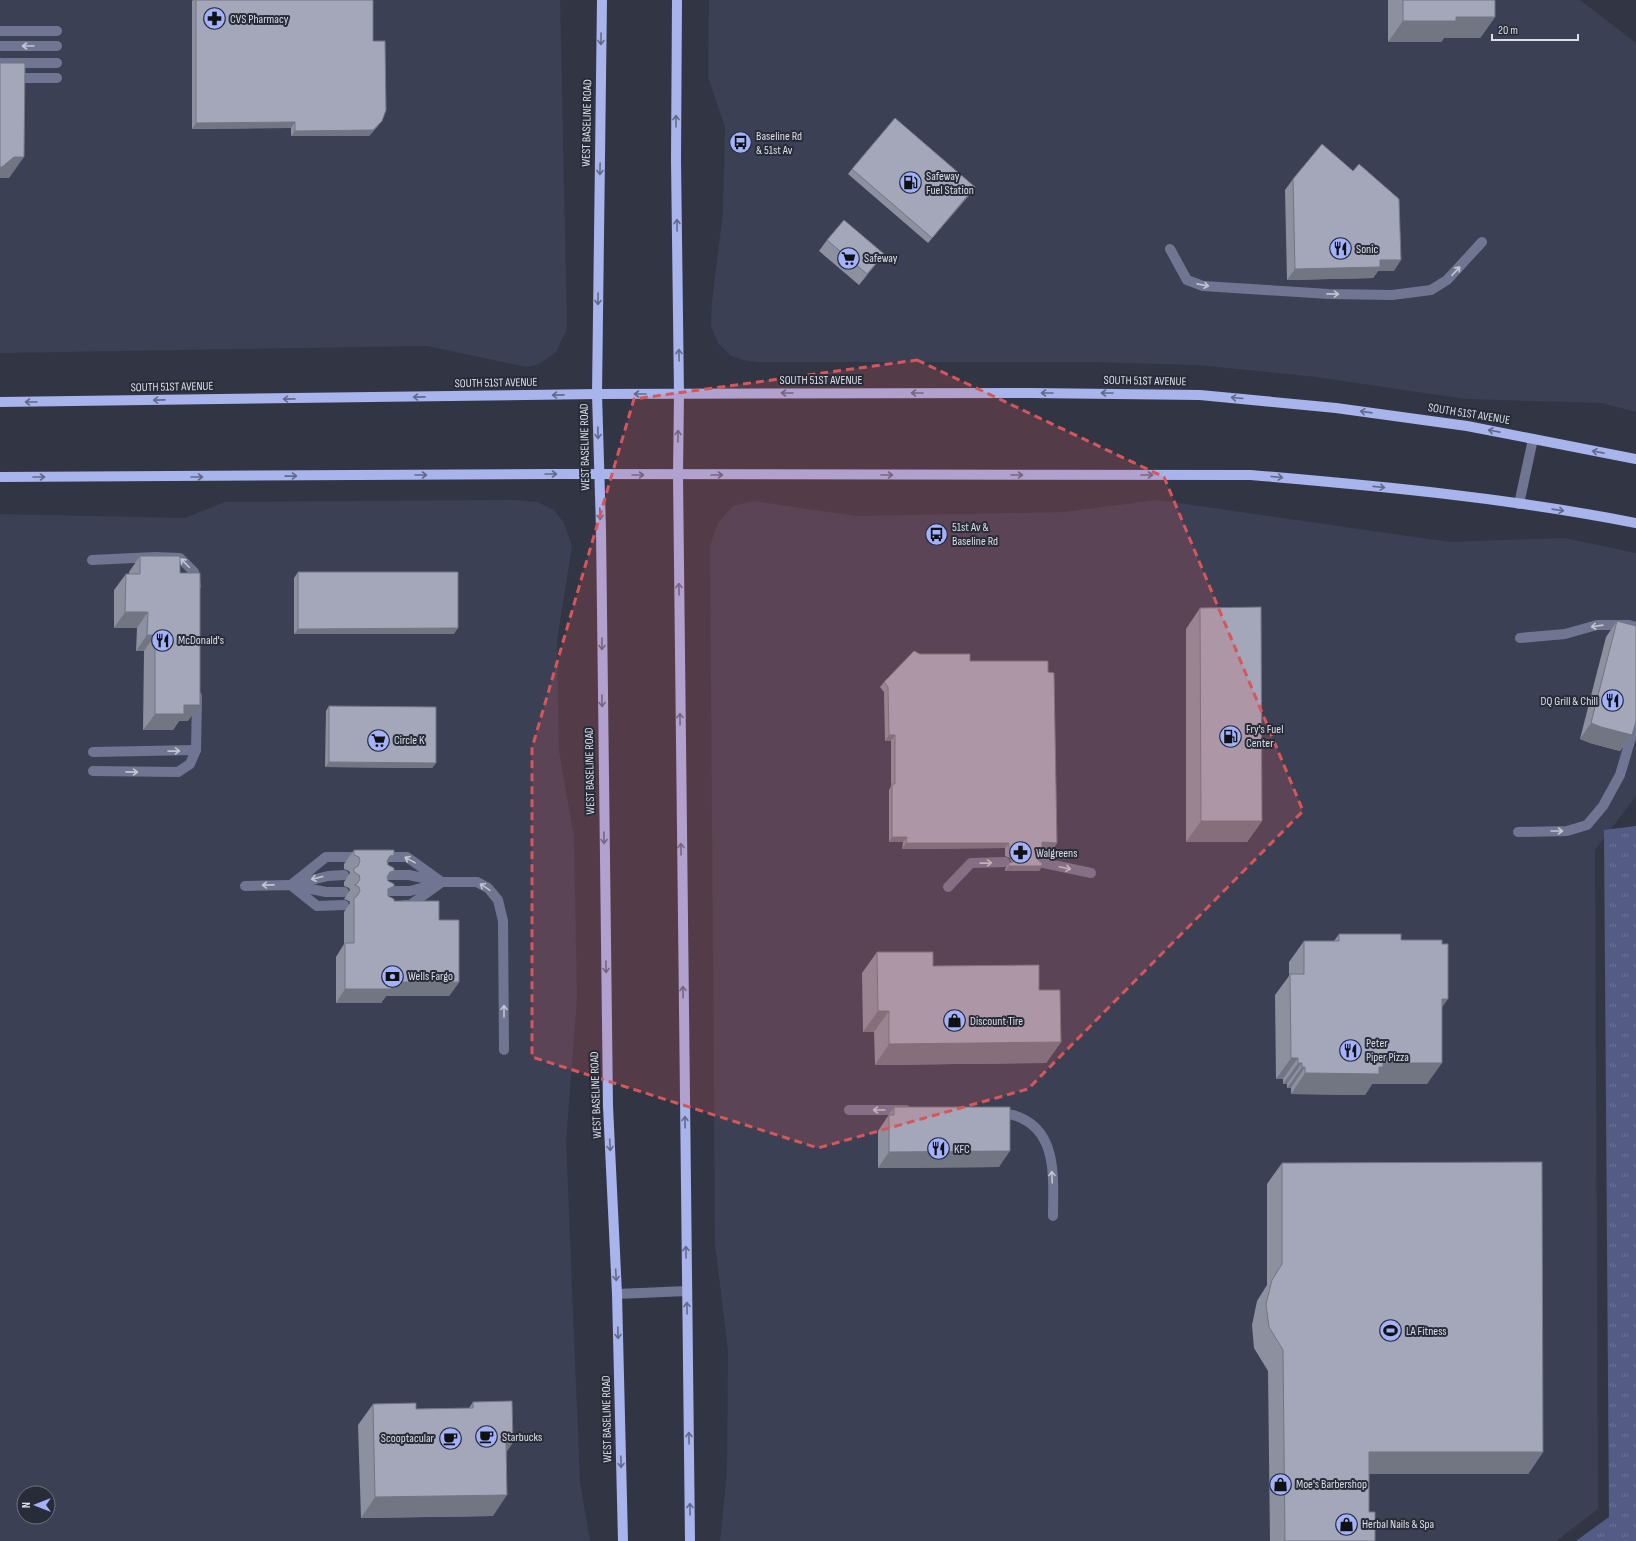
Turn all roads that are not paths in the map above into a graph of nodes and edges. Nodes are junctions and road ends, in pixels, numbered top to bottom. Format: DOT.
graph roads {
  1 [pos="602,0"];
  2 [pos="677,0"];
  3 [pos="0,31"];
  4 [pos="57,31"];
  5 [pos="0,46"];
  6 [pos="57,46"];
  7 [pos="0,63"];
  8 [pos="57,63"];
  9 [pos="0,78"];
  10 [pos="57,78"];
  11 [pos="1482,242"];
  12 [pos="1170,249"];
  13 [pos="597,394"];
  14 [pos="679,394"];
  15 [pos="0,402"];
  16 [pos="1533,438"];
  17 [pos="1636,459"];
  18 [pos="599,475"];
  19 [pos="678,475"];
  20 [pos="0,477"];
  21 [pos="1519,504"];
  22 [pos="1636,523"];
  23 [pos="92,560"];
  24 [pos="198,596"];
  25 [pos="1636,626"];
  26 [pos="1520,638"];
  27 [pos="197,687"];
  28 [pos="1636,721"];
  29 [pos="196,750"];
  30 [pos="94,752"];
  31 [pos="94,771"];
  32 [pos="1518,832"];
  33 [pos="1005,862"];
  34 [pos="1038,862"];
  35 [pos="1091,873"];
  36 [pos="344,875"];
  37 [pos="384,875"];
  38 [pos="442,882"];
  39 [pos="291,885"];
  40 [pos="245,886"];
  41 [pos="948,886"];
  42 [pos="384,891"];
  43 [pos="344,892"];
  44 [pos="344,905"];
  45 [pos="397,905"];
  46 [pos="504,1050"];
  47 [pos="849,1110"];
  48 [pos="917,1110"];
  49 [pos="991,1113"];
  50 [pos="1053,1216"];
  51 [pos="687,1291"];
  52 [pos="617,1294"];
  53 [pos="623,1541"];
  54 [pos="690,1541"];
  1 -- 13 [label="main road, WEST BASELINE ROAD, one-way"];
  14 -- 2 [label="main road, one-way"];
  3 -- 4 [label="lane"];
  6 -- 5 [label="lane, one-way"];
  7 -- 8 [label="lane"];
  9 -- 10 [label="lane"];
  12 -- 11 [label="lane, one-way"];
  14 -- 13 [label="main road, SOUTH 51ST AVENUE, one-way"];
  13 -- 15 [label="main road, SOUTH 51ST AVENUE, one-way"];
  13 -- 18 [label="main road, WEST BASELINE ROAD, one-way"];
  16 -- 14 [label="main road, SOUTH 51ST AVENUE, one-way"];
  19 -- 14 [label="main road, one-way"];
  17 -- 16 [label="main road, SOUTH 51ST AVENUE, one-way"];
  16 -- 21 [label="lane"];
  18 -- 19 [label="main road, one-way"];
  20 -- 18 [label="main road, one-way"];
  18 -- 52 [label="main road, WEST BASELINE ROAD, one-way"];
  19 -- 21 [label="main road, one-way"];
  51 -- 19 [label="main road, one-way"];
  21 -- 22 [label="main road, one-way"];
  24 -- 23 [label="lane, one-way"];
  25 -- 26 [label="lane, one-way"];
  27 -- 29 [label="lane"];
  32 -- 28 [label="lane, one-way"];
  30 -- 29 [label="lane, one-way"];
  31 -- 29 [label="lane, one-way"];
  41 -- 33 [label="lane, one-way"];
  34 -- 35 [label="lane, one-way"];
  36 -- 39 [label="lane, one-way"];
  37 -- 38 [label="lane"];
  38 -- 39 [label="lane, one-way"];
  38 -- 42 [label="lane"];
  38 -- 45 [label="lane"];
  46 -- 38 [label="lane, one-way"];
  39 -- 40 [label="lane, one-way"];
  39 -- 43 [label="lane"];
  39 -- 44 [label="lane"];
  48 -- 47 [label="lane, one-way"];
  50 -- 49 [label="lane, one-way"];
  51 -- 52 [label="lane"];
  54 -- 51 [label="main road, one-way"];
  52 -- 53 [label="main road, WEST BASELINE ROAD, one-way"];
}
